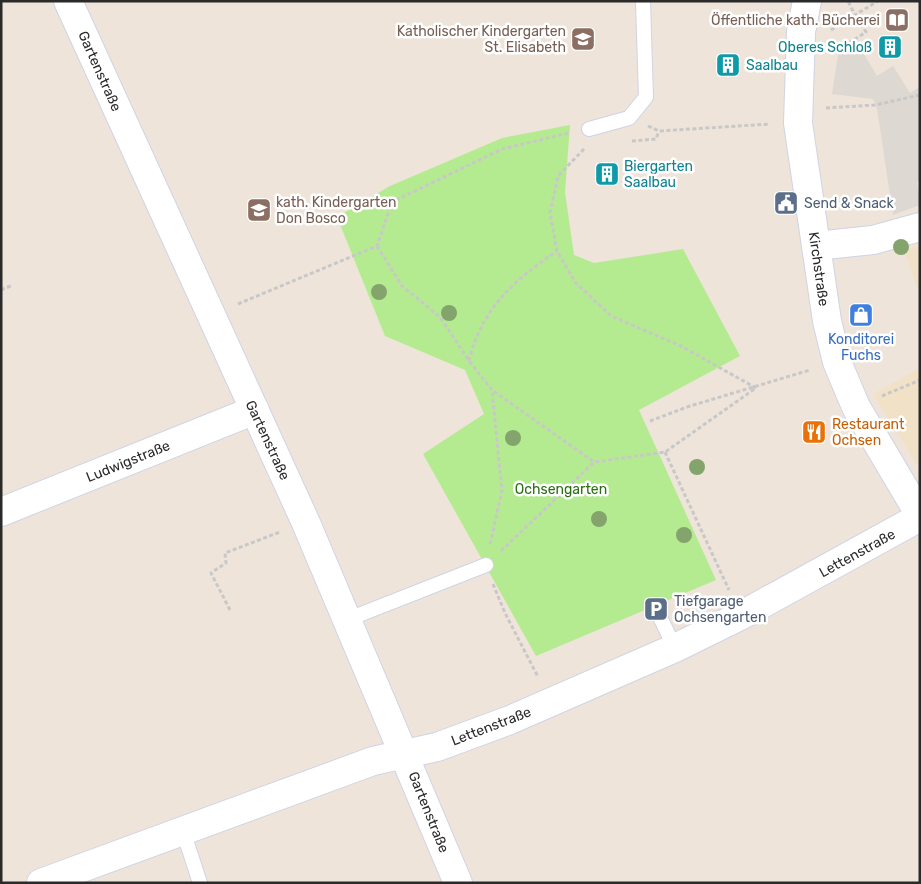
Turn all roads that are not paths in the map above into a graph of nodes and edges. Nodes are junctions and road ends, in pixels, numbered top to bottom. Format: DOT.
graph roads {
  1 [pos="68,1"];
  2 [pos="643,1"];
  3 [pos="807,1"];
  4 [pos="589,129"];
  5 [pos="920,227"];
  6 [pos="816,246"];
  7 [pos="255,410"];
  8 [pos="1,512"];
  9 [pos="920,516"];
  10 [pos="486,565"];
  11 [pos="656,609"];
  12 [pos="346,620"];
  13 [pos="675,648"];
  14 [pos="405,755"];
  15 [pos="183,832"];
  16 [pos="40,883"];
  17 [pos="200,883"];
  18 [pos="458,883"];
  1 -- 7 [label="street, Gartenstraße"];
  2 -- 4 [label="lane"];
  3 -- 6 [label="street, Kirchstraße"];
  5 -- 6 [label="street"];
  6 -- 9 [label="street, Kirchstraße"];
  7 -- 8 [label="street, Ludwigstraße"];
  7 -- 12 [label="street, Gartenstraße"];
  9 -- 13 [label="street, Lettenstraße"];
  10 -- 12 [label="lane"];
  11 -- 13 [label="lane"];
  12 -- 14 [label="street, Gartenstraße"];
  13 -- 14 [label="street, Lettenstraße"];
  14 -- 15 [label="street, Lettenstraße"];
  14 -- 18 [label="street, Gartenstraße"];
  15 -- 16 [label="street, Lettenstraße"];
  15 -- 17 [label="lane"];
}
